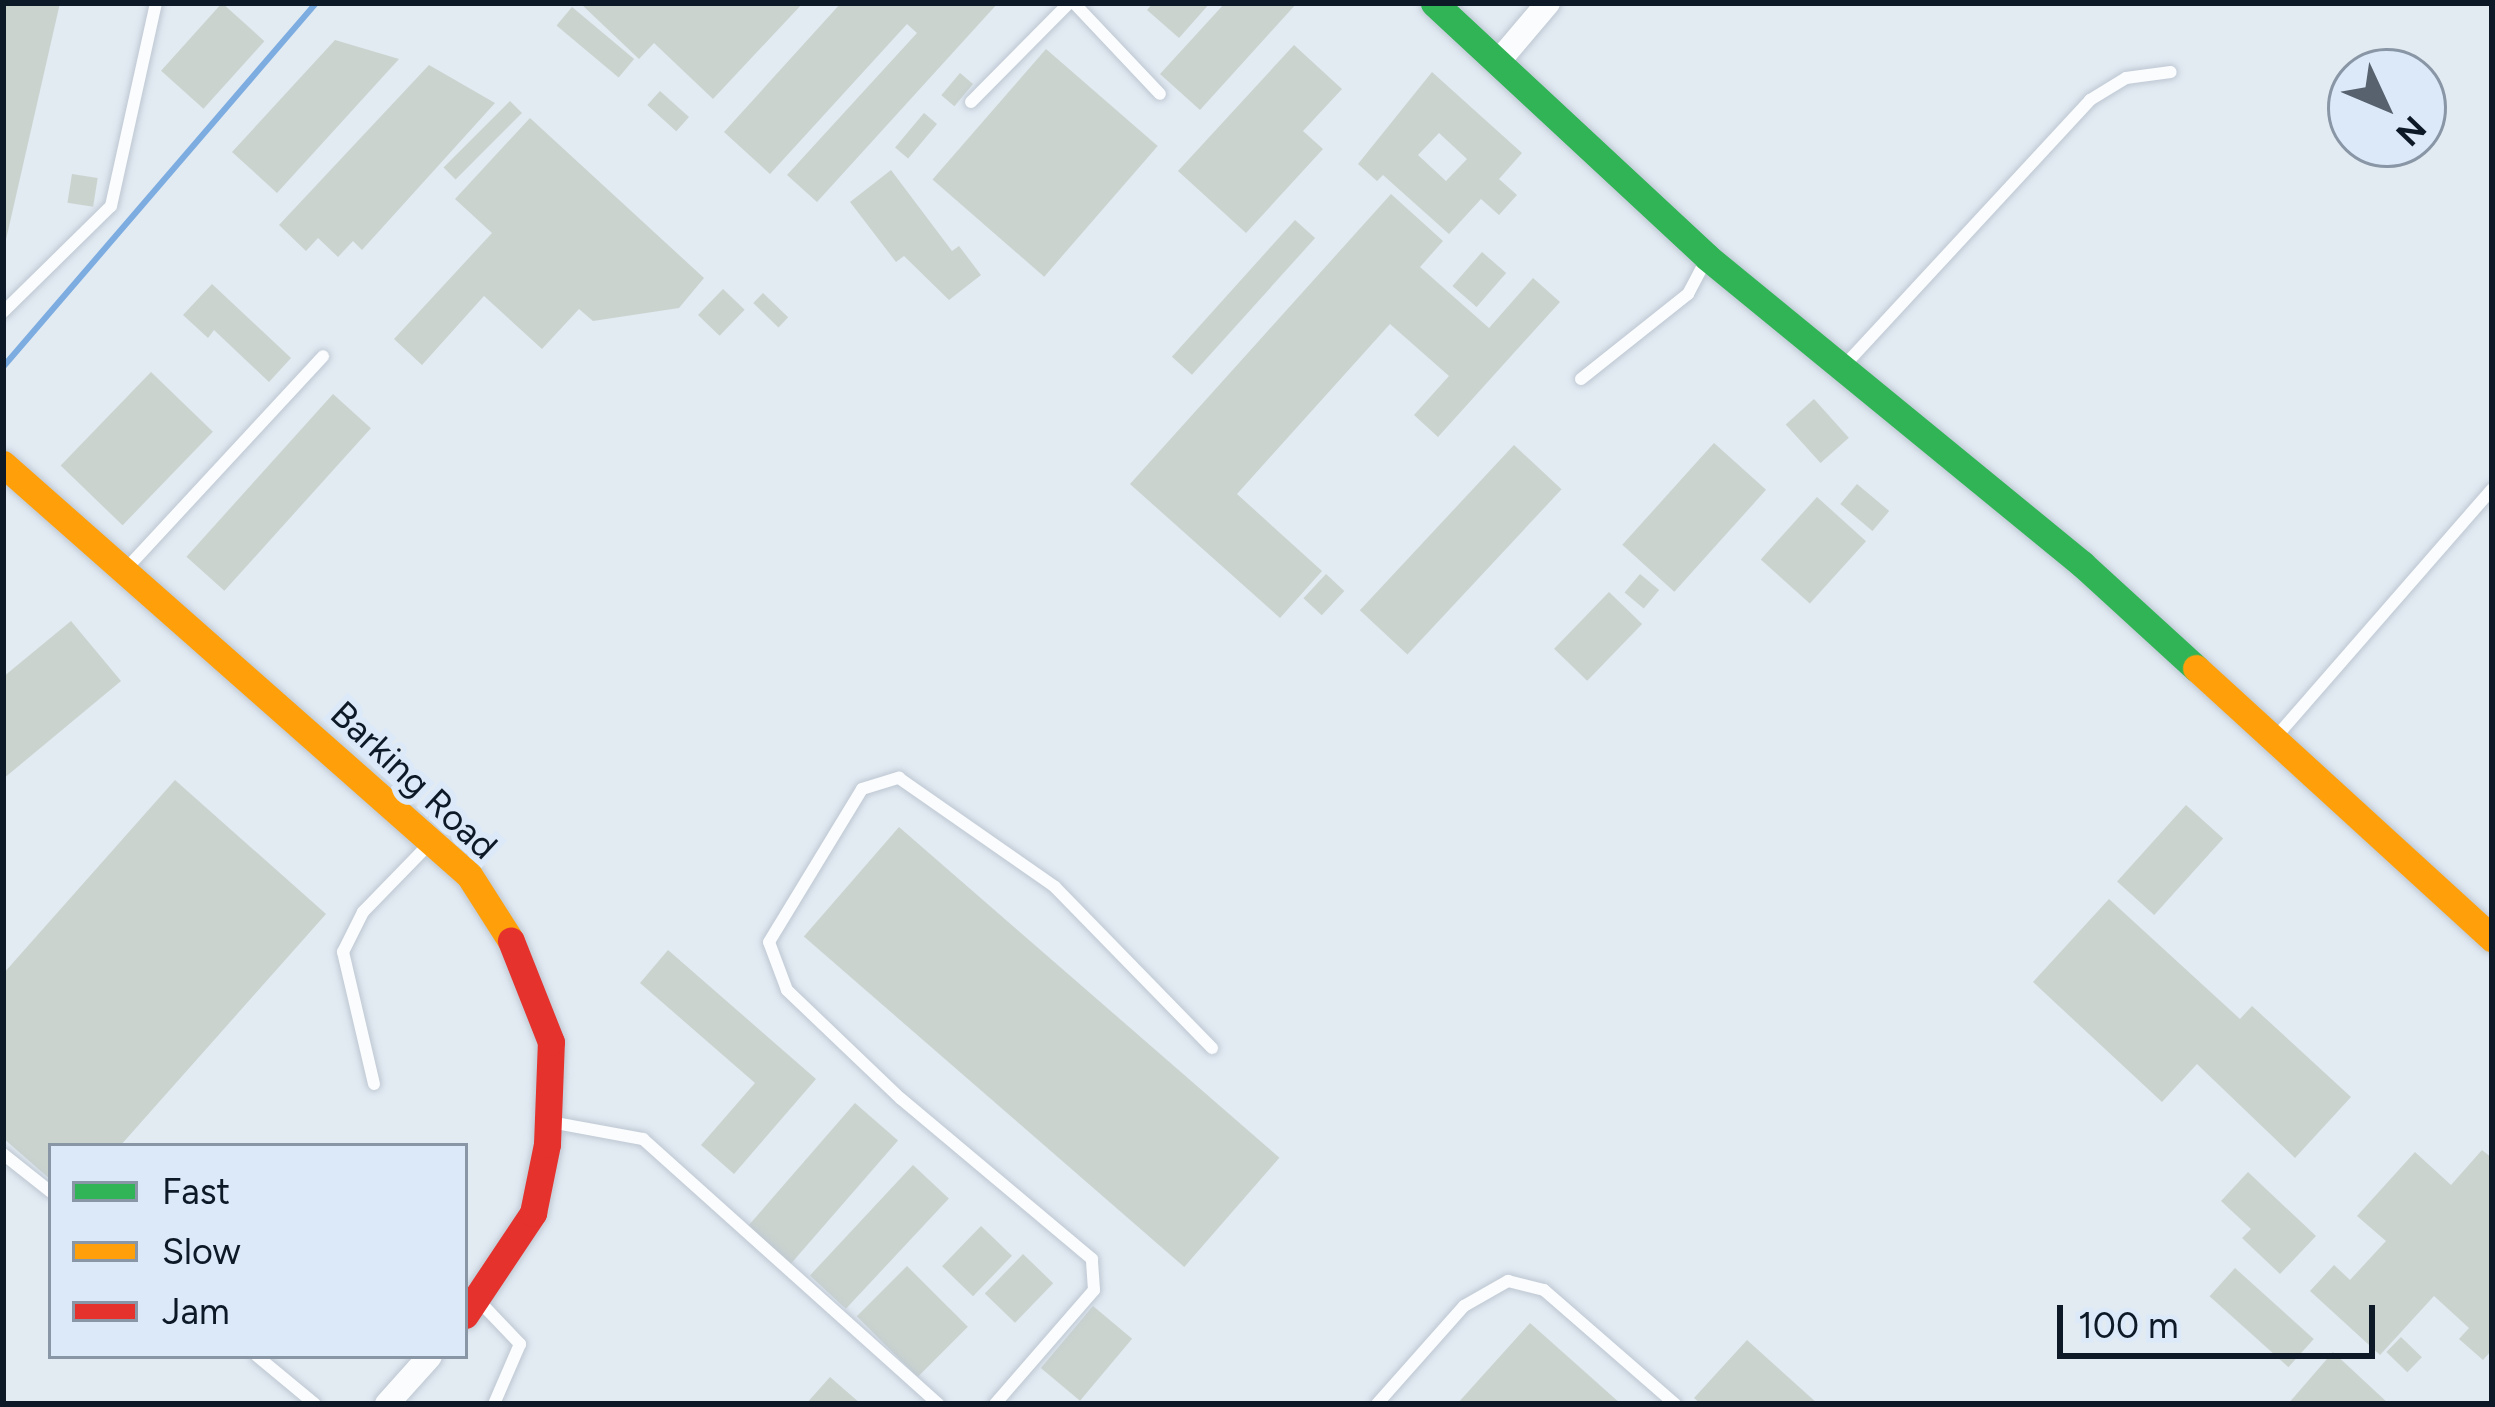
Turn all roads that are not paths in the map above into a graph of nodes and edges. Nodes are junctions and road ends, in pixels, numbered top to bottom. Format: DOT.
graph roads {
  1 [pos="156,3"];
  2 [pos="1071,3"];
  3 [pos="1434,3"];
  4 [pos="1548,3"];
  5 [pos="1498,62"];
  6 [pos="2171,71"];
  7 [pos="1160,94"];
  8 [pos="971,102"];
  9 [pos="1707,257"];
  10 [pos="3,312"];
  11 [pos="323,356"];
  12 [pos="1842,368"];
  13 [pos="1580,380"];
  14 [pos="3,464"];
  15 [pos="2492,489"];
  16 [pos="126,569"];
  17 [pos="2270,743"];
  18 [pos="432,841"];
  19 [pos="2492,938"];
  20 [pos="1212,1048"];
  21 [pos="374,1084"];
  22 [pos="549,1121"];
  23 [pos="3,1154"];
  24 [pos="48,1190"];
  25 [pos="471,1307"];
  26 [pos="261,1359"];
  27 [pos="427,1359"];
  28 [pos="314,1404"];
  29 [pos="387,1404"];
  30 [pos="494,1404"];
  31 [pos="938,1404"];
  32 [pos="995,1404"];
  33 [pos="1377,1404"];
  34 [pos="1675,1404"];
  1 -- 10 [label="lane"];
  2 -- 7 [label="lane"];
  2 -- 8 [label="lane"];
  3 -- 5 [label="street"];
  4 -- 5 [label="street"];
  5 -- 9 [label="street"];
  6 -- 12 [label="lane"];
  9 -- 12 [label="street"];
  9 -- 13 [label="lane"];
  11 -- 16 [label="lane"];
  12 -- 17 [label="street"];
  14 -- 16 [label="street, Barking Road"];
  15 -- 17 [label="lane"];
  16 -- 18 [label="street, Barking Road"];
  17 -- 19 [label="street"];
  18 -- 21 [label="lane"];
  18 -- 22 [label="street, Barking Road"];
  20 -- 32 [label="lane"];
  22 -- 25 [label="street, Barking Road"];
  22 -- 31 [label="lane"];
  23 -- 24 [label="lane"];
  25 -- 30 [label="lane"];
  26 -- 28 [label="lane"];
  27 -- 29 [label="street"];
  33 -- 34 [label="lane"];
}
